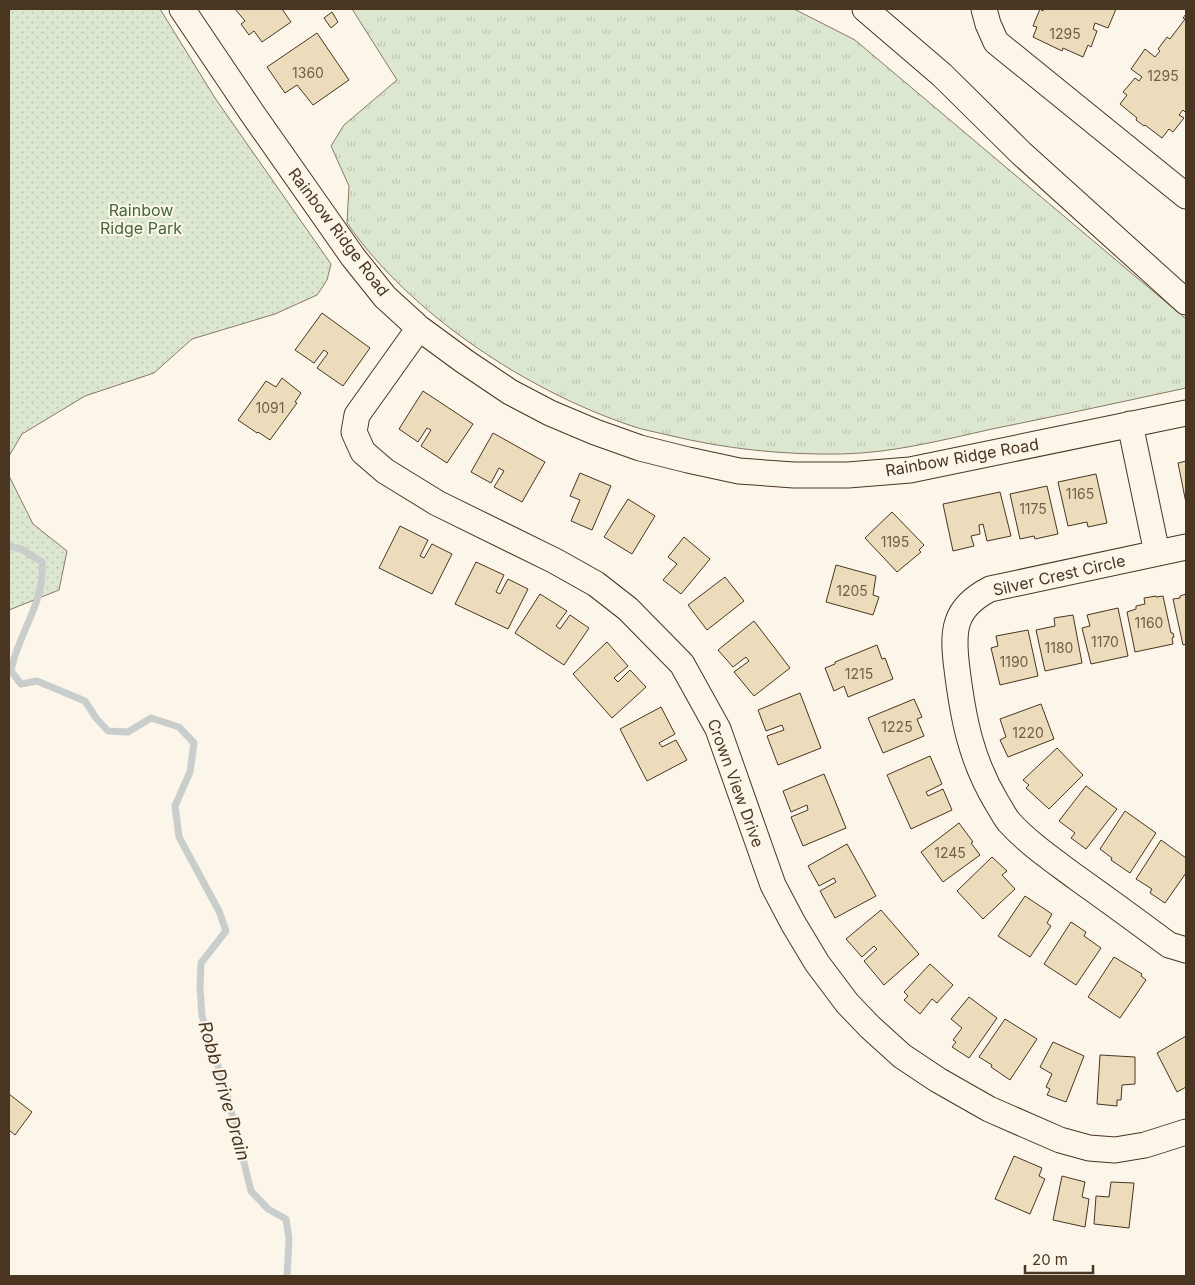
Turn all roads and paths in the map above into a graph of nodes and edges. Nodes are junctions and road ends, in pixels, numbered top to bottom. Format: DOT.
graph roads {
  1 [pos="182,9"];
  2 [pos="865,9"];
  3 [pos="984,9"];
  4 [pos="1186,196"];
  5 [pos="1186,302"];
  6 [pos="419,328"];
  7 [pos="1186,413"];
  8 [pos="1130,424"];
  9 [pos="1186,547"];
  10 [pos="1157,553"];
  11 [pos="1186,950"];
  12 [pos="1186,1132"];
  1 -- 6 [label="street, Rainbow Ridge Road"];
  2 -- 5 [label="street"];
  3 -- 4 [label="street"];
  6 -- 8 [label="street, Rainbow Ridge Road"];
  6 -- 12 [label="street, Crown View Drive"];
  7 -- 8 [label="street, Rainbow Ridge Road"];
  8 -- 10 [label="street"];
  9 -- 10 [label="street, Silver Crest Circle"];
  10 -- 11 [label="street, Silver Crest Circle"];
}
